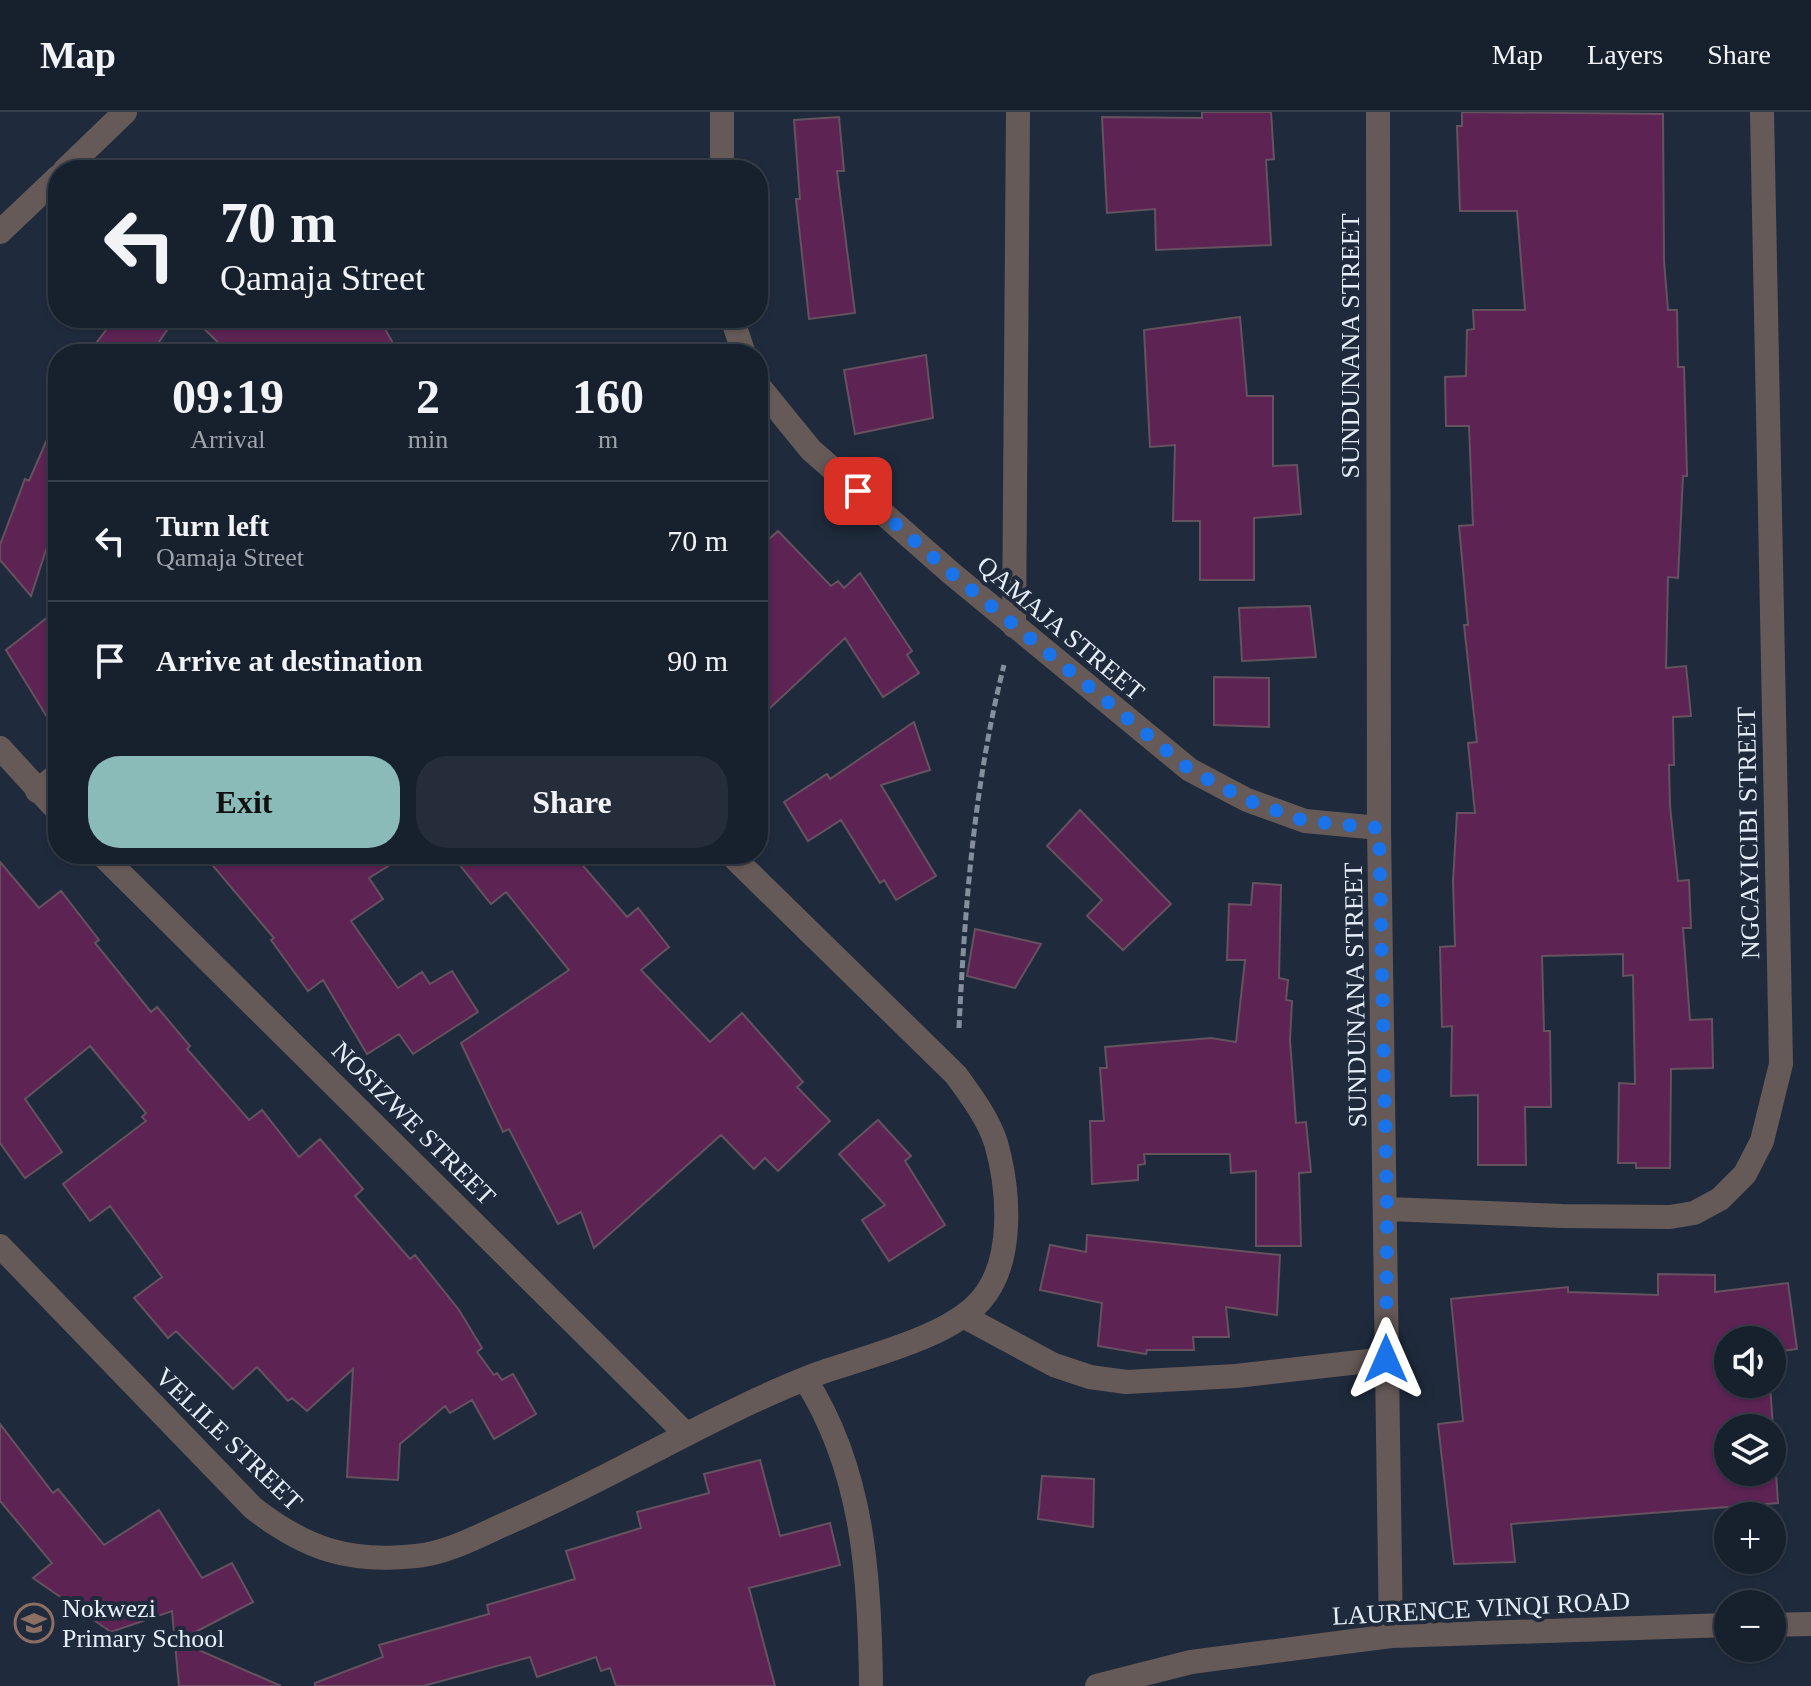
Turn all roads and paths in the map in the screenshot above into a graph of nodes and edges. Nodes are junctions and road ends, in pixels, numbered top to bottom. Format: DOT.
graph roads {
  1 [pos="125,112"];
  2 [pos="722,112"];
  3 [pos="1018,112"];
  4 [pos="1378,112"];
  5 [pos="1762,112"];
  6 [pos="75,160"];
  7 [pos="722,160"];
  8 [pos="48,186"];
  9 [pos="0,232"];
  10 [pos="768,397"];
  11 [pos="1014,626"];
  12 [pos="0,748"];
  13 [pos="48,782"];
  14 [pos="37,791"];
  15 [pos="48,801"];
  16 [pos="1379,828"];
  17 [pos="111,864"];
  18 [pos="740,864"];
  19 [pos="956,1075"];
  20 [pos="1387,1209"];
  21 [pos="0,1246"];
  22 [pos="963,1316"];
  23 [pos="1386,1359"];
  24 [pos="805,1379"];
  25 [pos="685,1433"];
  26 [pos="1811,1624"];
  27 [pos="1714,1625"];
  28 [pos="1786,1625"];
  29 [pos="1391,1636"];
  30 [pos="871,1686"];
  31 [pos="1097,1686"];
  1 -- 6 [label="street"];
  2 -- 7 [label="street"];
  3 -- 11 [label="street"];
  4 -- 16 [label="street, SUNDUNANA STREET"];
  5 -- 20 [label="street, NGCAYICIBI STREET"];
  8 -- 9 [label="street"];
  10 -- 11 [label="street, QAMAJA STREET"];
  11 -- 16 [label="street, QAMAJA STREET"];
  11 -- 19 [label="path"];
  12 -- 14 [label="street"];
  13 -- 14 [label="street"];
  14 -- 15 [label="street"];
  16 -- 20 [label="street, SUNDUNANA STREET"];
  17 -- 25 [label="street, NOSIZWE STREET"];
  18 -- 19 [label="street"];
  19 -- 22 [label="street"];
  20 -- 23 [label="street, SUNDUNANA STREET"];
  21 -- 25 [label="street, VELILE STREET"];
  22 -- 23 [label="street"];
  22 -- 24 [label="street, VELILE STREET"];
  23 -- 29 [label="street, SUNDUNANA STREET"];
  24 -- 25 [label="street, VELILE STREET"];
  24 -- 30 [label="street"];
  26 -- 28 [label="street"];
  27 -- 29 [label="street, LAURENCE VINQI ROAD"];
  29 -- 31 [label="street, LAURENCE VINQI ROAD"];
}
